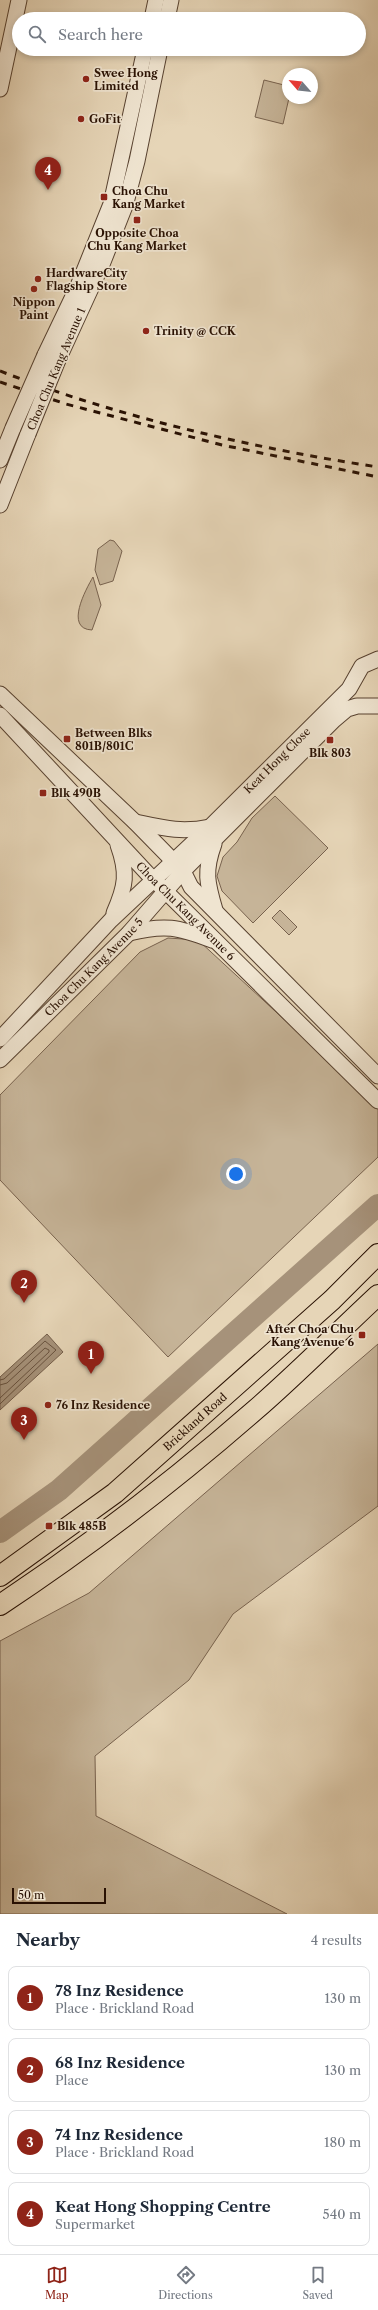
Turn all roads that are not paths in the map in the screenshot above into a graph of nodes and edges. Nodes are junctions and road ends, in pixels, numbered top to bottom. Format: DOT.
graph roads {
  1 [pos="19,0"];
  2 [pos="156,0"];
  3 [pos="171,0"];
  4 [pos="16,12"];
  5 [pos="153,12"];
  6 [pos="168,12"];
  7 [pos="12,33"];
  8 [pos="144,56"];
  9 [pos="158,56"];
  10 [pos="0,89"];
  11 [pos="51,357"];
  12 [pos="0,460"];
  13 [pos="0,505"];
  14 [pos="378,659"];
  15 [pos="0,694"];
  16 [pos="378,706"];
  17 [pos="0,715"];
  18 [pos="135,822"];
  19 [pos="213,833"];
  20 [pos="117,842"];
  21 [pos="178,866"];
  22 [pos="153,880"];
  23 [pos="166,892"];
  24 [pos="216,914"];
  25 [pos="111,920"];
  26 [pos="129,933"];
  27 [pos="217,942"];
  28 [pos="0,1039"];
  29 [pos="0,1060"];
  30 [pos="378,1076"];
  31 [pos="378,1101"];
  32 [pos="378,1254"];
  33 [pos="378,1295"];
  34 [pos="0,1576"];
  35 [pos="0,1606"];
  1 -- 4 [label="street"];
  2 -- 5 [label="street"];
  3 -- 6 [label="street"];
  7 -- 10 [label="street"];
  8 -- 11 [label="street, Choa Chu Kang Avenue 1"];
  9 -- 11 [label="street, Choa Chu Kang Avenue 1"];
  11 -- 12 [label="street, Choa Chu Kang Avenue 1, bridge"];
  11 -- 13 [label="street, Choa Chu Kang Avenue 1, bridge"];
  14 -- 19 [label="street, Keat Hong Close"];
  15 -- 18 [label="street, Choa Chu Kang Avenue 6"];
  16 -- 19 [label="street, Keat Hong Close"];
  17 -- 20 [label="street, Choa Chu Kang Avenue 6"];
  18 -- 19 [label="street"];
  18 -- 21 [label="street, Choa Chu Kang Avenue 6"];
  19 -- 21 [label="street, Keat Hong Close"];
  19 -- 24 [label="street"];
  20 -- 22 [label="street, Choa Chu Kang Avenue 6"];
  20 -- 25 [label="street"];
  21 -- 22 [label="street, Choa Chu Kang Avenue 5"];
  21 -- 23 [label="street, Choa Chu Kang Avenue 5"];
  21 -- 24 [label="street, Choa Chu Kang Avenue 6"];
  22 -- 23 [label="street, Choa Chu Kang Avenue 6"];
  22 -- 25 [label="street, Choa Chu Kang Avenue 5"];
  23 -- 26 [label="street, Choa Chu Kang Avenue 5"];
  23 -- 27 [label="street, Choa Chu Kang Avenue 6"];
  24 -- 30 [label="street, Choa Chu Kang Avenue 6"];
  25 -- 28 [label="street, Choa Chu Kang Avenue 5"];
  26 -- 27 [label="street"];
  26 -- 29 [label="street, Choa Chu Kang Avenue 5"];
  27 -- 31 [label="street, Choa Chu Kang Avenue 6"];
  32 -- 34 [label="main road, Brickland Road"];
  33 -- 35 [label="main road"];
}
